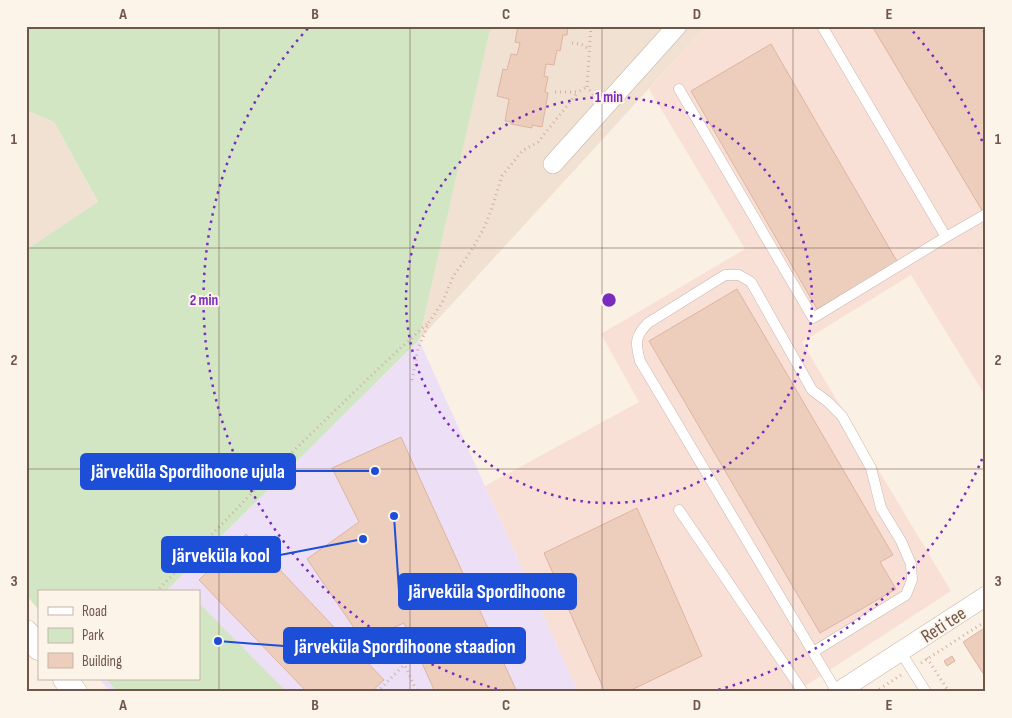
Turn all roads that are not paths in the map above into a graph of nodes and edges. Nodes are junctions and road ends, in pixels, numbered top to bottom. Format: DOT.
graph roads {
  1 [pos="677,26"];
  2 [pos="822,26"];
  3 [pos="679,89"];
  4 [pos="553,164"];
  5 [pos="986,214"];
  6 [pos="946,237"];
  7 [pos="679,510"];
  8 [pos="986,596"];
  9 [pos="26,632"];
  10 [pos="38,647"];
  11 [pos="900,651"];
  12 [pos="813,652"];
  13 [pos="66,680"];
  14 [pos="75,692"];
  15 [pos="803,692"];
  16 [pos="837,692"];
  17 [pos="926,692"];
  1 -- 4 [label="street"];
  2 -- 6 [label="lane"];
  3 -- 6 [label="lane"];
  5 -- 6 [label="lane"];
  7 -- 15 [label="lane"];
  8 -- 11 [label="street, Reti tee"];
  9 -- 10 [label="street"];
  11 -- 16 [label="street, Reti tee"];
  11 -- 17 [label="lane, Reti tee"];
  12 -- 12 [label="lane"];
  12 -- 16 [label="lane"];
  13 -- 14 [label="street"];
}
